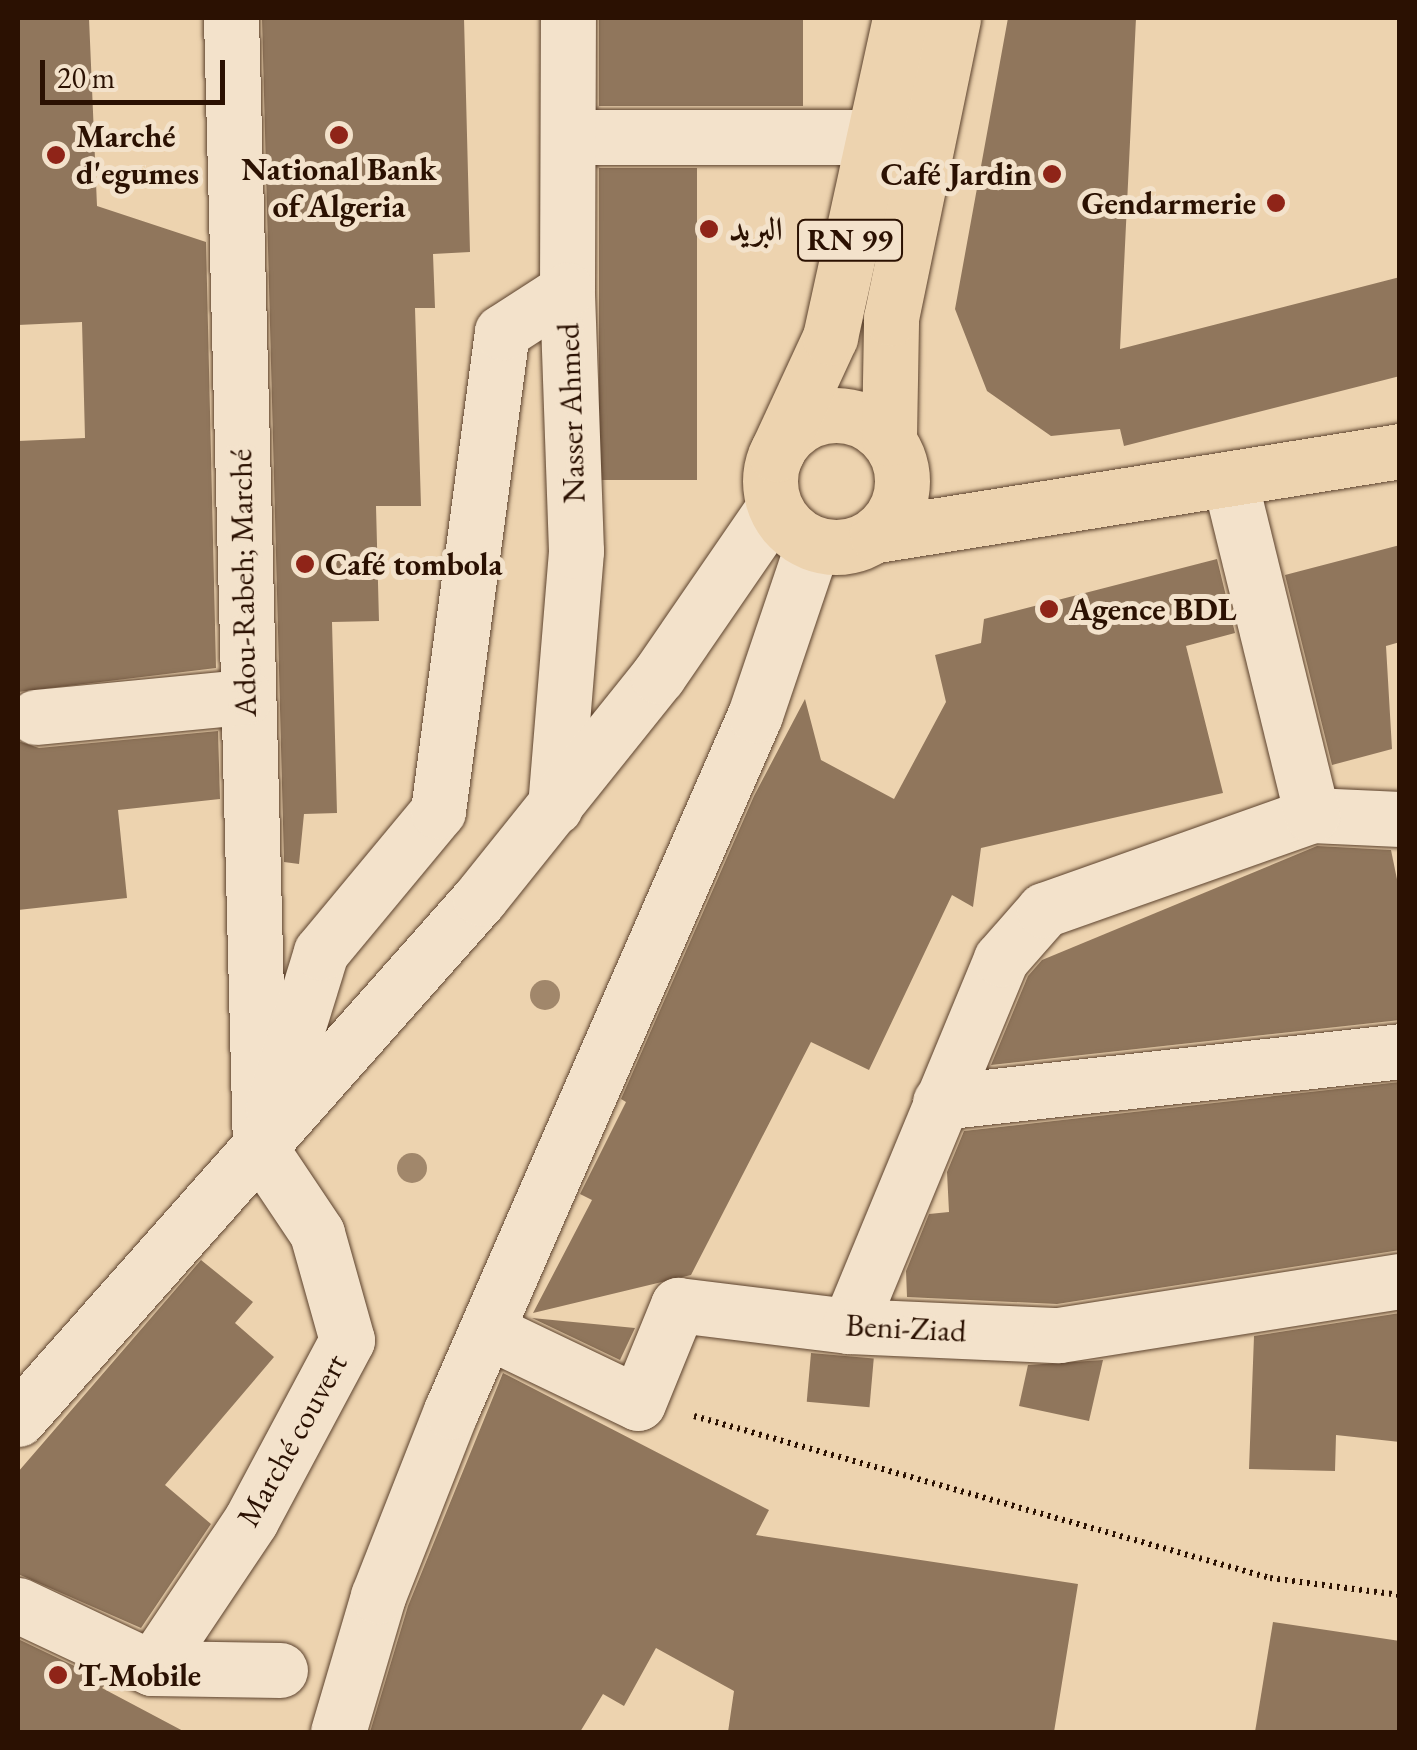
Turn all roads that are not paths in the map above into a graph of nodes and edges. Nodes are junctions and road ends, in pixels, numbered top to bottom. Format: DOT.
graph roads {
  1 [pos="231,18"];
  2 [pos="568,18"];
  3 [pos="900,18"];
  4 [pos="953,18"];
  5 [pos="568,137"];
  6 [pos="870,137"];
  7 [pos="566,290"];
  8 [pos="1400,452"];
  9 [pos="776,454"];
  10 [pos="896,458"];
  11 [pos="1230,481"];
  12 [pos="774,507"];
  13 [pos="1002,518"];
  14 [pos="877,535"];
  15 [pos="813,544"];
  16 [pos="245,697"];
  17 [pos="36,716"];
  18 [pos="555,807"];
  19 [pos="1312,815"];
  20 [pos="1400,819"];
  21 [pos="1400,1051"];
  22 [pos="940,1102"];
  23 [pos="260,1148"];
  24 [pos="1400,1281"];
  25 [pos="849,1326"];
  26 [pos="490,1332"];
  27 [pos="18,1418"];
  28 [pos="18,1605"];
  29 [pos="152,1668"];
  30 [pos="280,1670"];
  31 [pos="338,1732"];
  1 -- 16 [label="street, Adou-Rabeh; Marché"];
  2 -- 5 [label="street, Nasser Ahmed"];
  3 -- 6 [label="main road, RN 99"];
  4 -- 10 [label="main road, RN 99"];
  5 -- 6 [label="street"];
  5 -- 7 [label="street, Nasser Ahmed"];
  6 -- 9 [label="main road, RN 99"];
  7 -- 18 [label="street, Nasser Ahmed"];
  7 -- 23 [label="street"];
  8 -- 11 [label="main road"];
  9 -- 10 [label="main road"];
  9 -- 12 [label="main road"];
  10 -- 13 [label="main road"];
  10 -- 14 [label="main road"];
  11 -- 13 [label="main road"];
  11 -- 19 [label="street"];
  12 -- 15 [label="main road"];
  12 -- 18 [label="street"];
  13 -- 14 [label="main road"];
  14 -- 15 [label="main road"];
  15 -- 26 [label="street"];
  16 -- 17 [label="street"];
  16 -- 23 [label="street, Adou-Rabeh; Marché"];
  18 -- 23 [label="street"];
  19 -- 20 [label="street"];
  19 -- 22 [label="street"];
  21 -- 22 [label="street"];
  22 -- 25 [label="street"];
  23 -- 27 [label="street"];
  23 -- 29 [label="street, Marché couvert"];
  24 -- 25 [label="street, Beni-Ziad"];
  25 -- 26 [label="street, Beni-Ziad"];
  26 -- 31 [label="street"];
  28 -- 29 [label="street"];
  29 -- 30 [label="street"];
}
